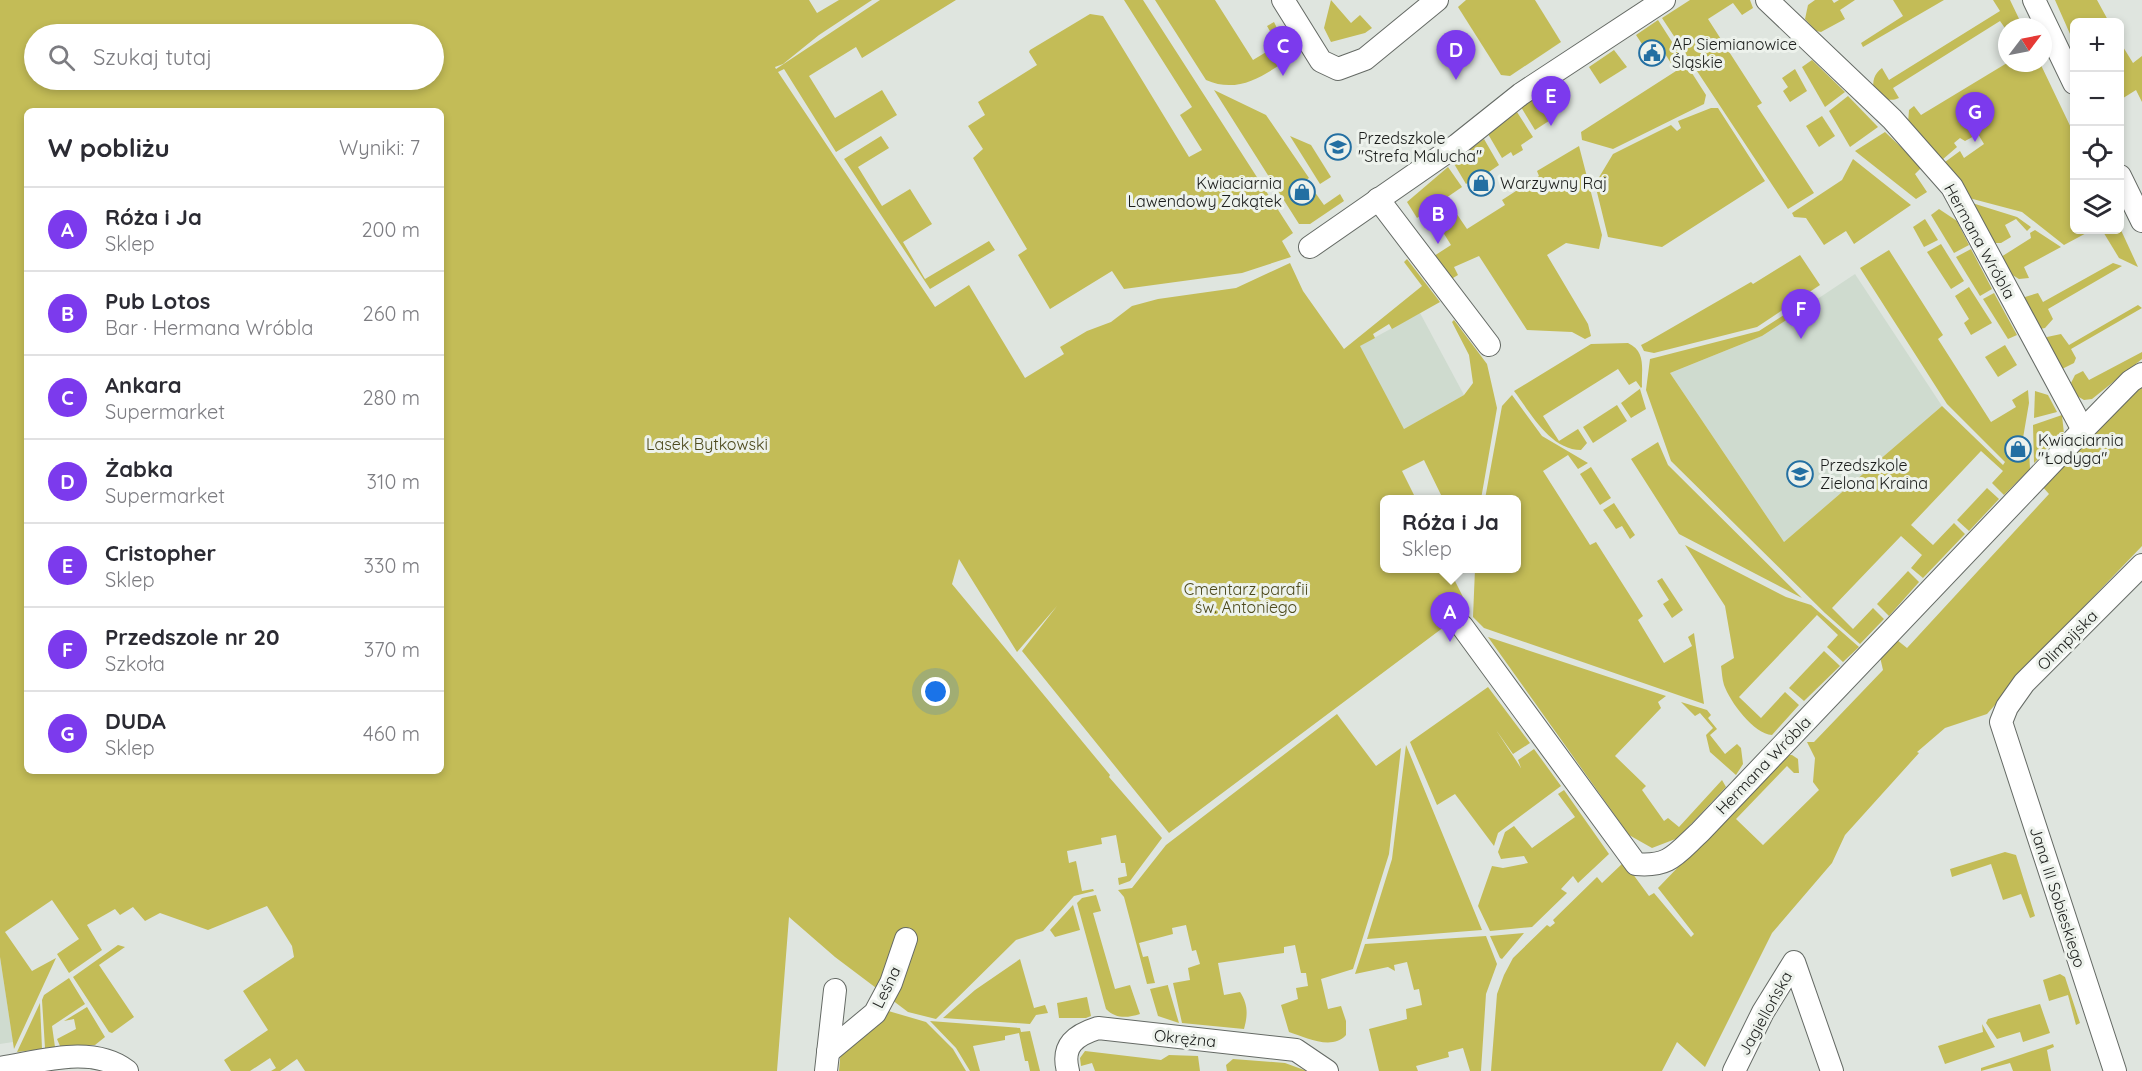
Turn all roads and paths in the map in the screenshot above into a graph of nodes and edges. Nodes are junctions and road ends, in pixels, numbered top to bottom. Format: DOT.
graph roads {
  1 [pos="1283,0"];
  2 [pos="1437,0"];
  3 [pos="1664,0"];
  4 [pos="1767,0"];
  5 [pos="2034,0"];
  6 [pos="2070,74"];
  7 [pos="2122,180"];
  8 [pos="1378,199"];
  9 [pos="2142,221"];
  10 [pos="1310,247"];
  11 [pos="1489,345"];
  12 [pos="2142,374"];
  13 [pos="2083,430"];
  14 [pos="2142,565"];
  15 [pos="1462,626"];
  16 [pos="2001,722"];
  17 [pos="906,939"];
  18 [pos="835,990"];
  19 [pos="827,1061"];
  20 [pos="0,1068"];
  21 [pos="127,1071"];
  22 [pos="1068,1071"];
  23 [pos="1327,1071"];
  24 [pos="1734,1071"];
  25 [pos="1832,1071"];
  26 [pos="2115,1071"];
  1 -- 2 [label="street"];
  3 -- 8 [label="street"];
  4 -- 13 [label="street, Hermana Wróbla"];
  5 -- 6 [label="street"];
  7 -- 9 [label="street"];
  8 -- 10 [label="street"];
  8 -- 11 [label="street"];
  12 -- 13 [label="street, Hermana Wróbla"];
  13 -- 15 [label="street, Hermana Wróbla"];
  14 -- 16 [label="street, Olimpijska"];
  16 -- 26 [label="street, Jana III Sobieskiego"];
  17 -- 19 [label="street, Leśna"];
  18 -- 19 [label="street, Leśna"];
  20 -- 21 [label="street"];
  22 -- 23 [label="street, Okrężna"];
  24 -- 25 [label="street, Jagiellońska"];
}
